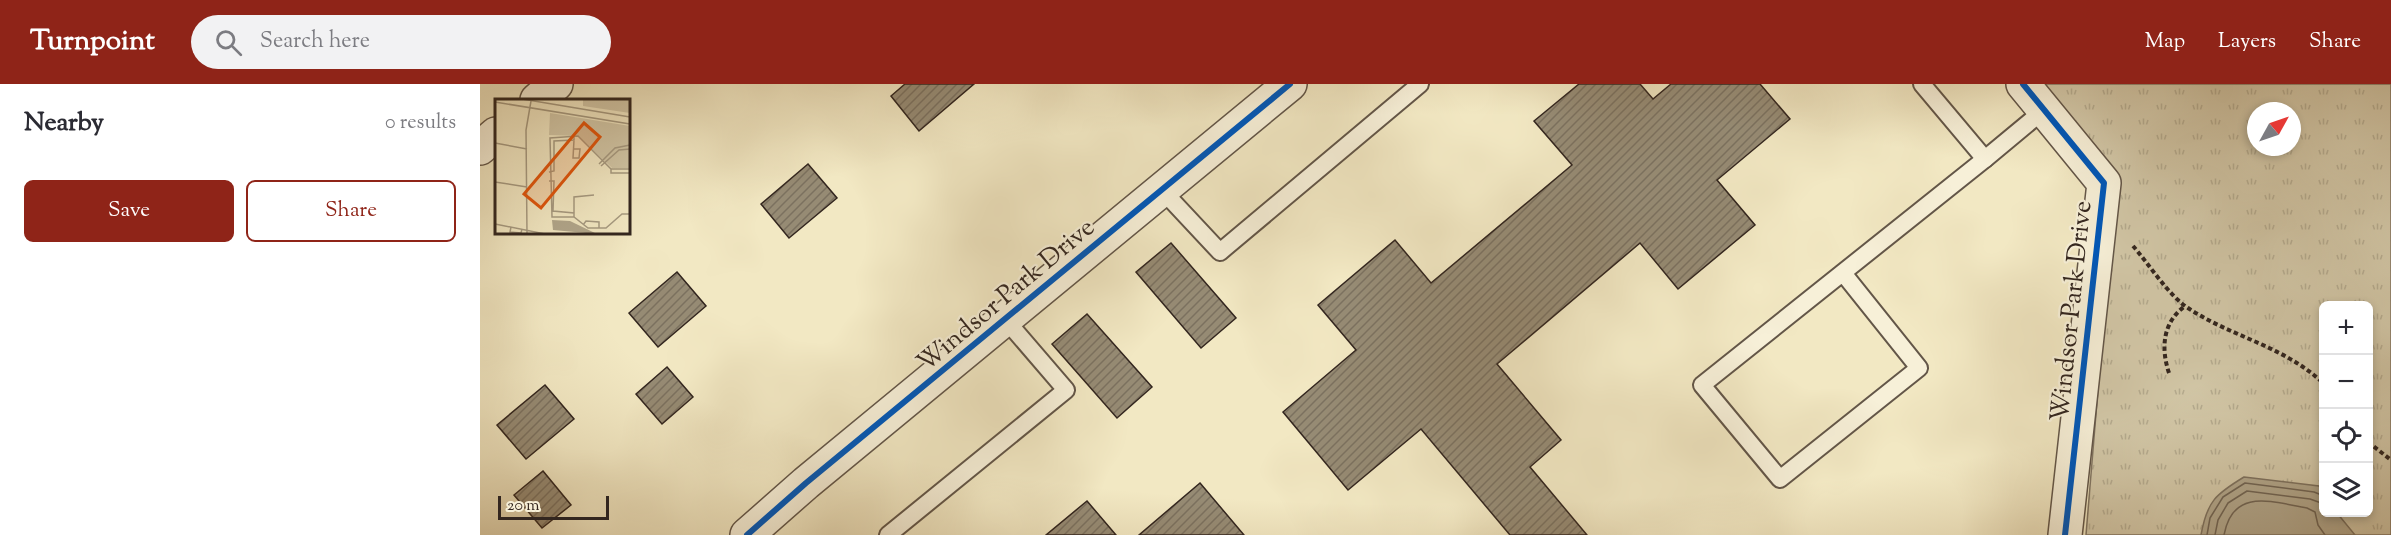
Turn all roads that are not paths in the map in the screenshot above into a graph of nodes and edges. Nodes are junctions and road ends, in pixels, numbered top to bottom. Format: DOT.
graph roads {
  1 [pos="556,84"];
  2 [pos="1290,84"];
  3 [pos="1420,84"];
  4 [pos="1922,84"];
  5 [pos="2023,84"];
  6 [pos="538,99"];
  7 [pos="2044,110"];
  8 [pos="495,135"];
  9 [pos="480,148"];
  10 [pos="1985,159"];
  11 [pos="1162,190"];
  12 [pos="1843,273"];
  13 [pos="1005,319"];
  14 [pos="747,535"];
  15 [pos="888,535"];
  16 [pos="2064,535"];
  1 -- 6 [label="street"];
  2 -- 11 [label="street, Windsor Park Drive"];
  3 -- 11 [label="lane"];
  4 -- 10 [label="lane"];
  5 -- 7 [label="street, Windsor Park Drive"];
  7 -- 10 [label="lane"];
  7 -- 16 [label="street, Windsor Park Drive"];
  8 -- 9 [label="street"];
  10 -- 12 [label="lane"];
  11 -- 13 [label="street, Windsor Park Drive"];
  12 -- 12 [label="lane"];
  13 -- 14 [label="street, Windsor Park Drive"];
  13 -- 15 [label="lane"];
}
